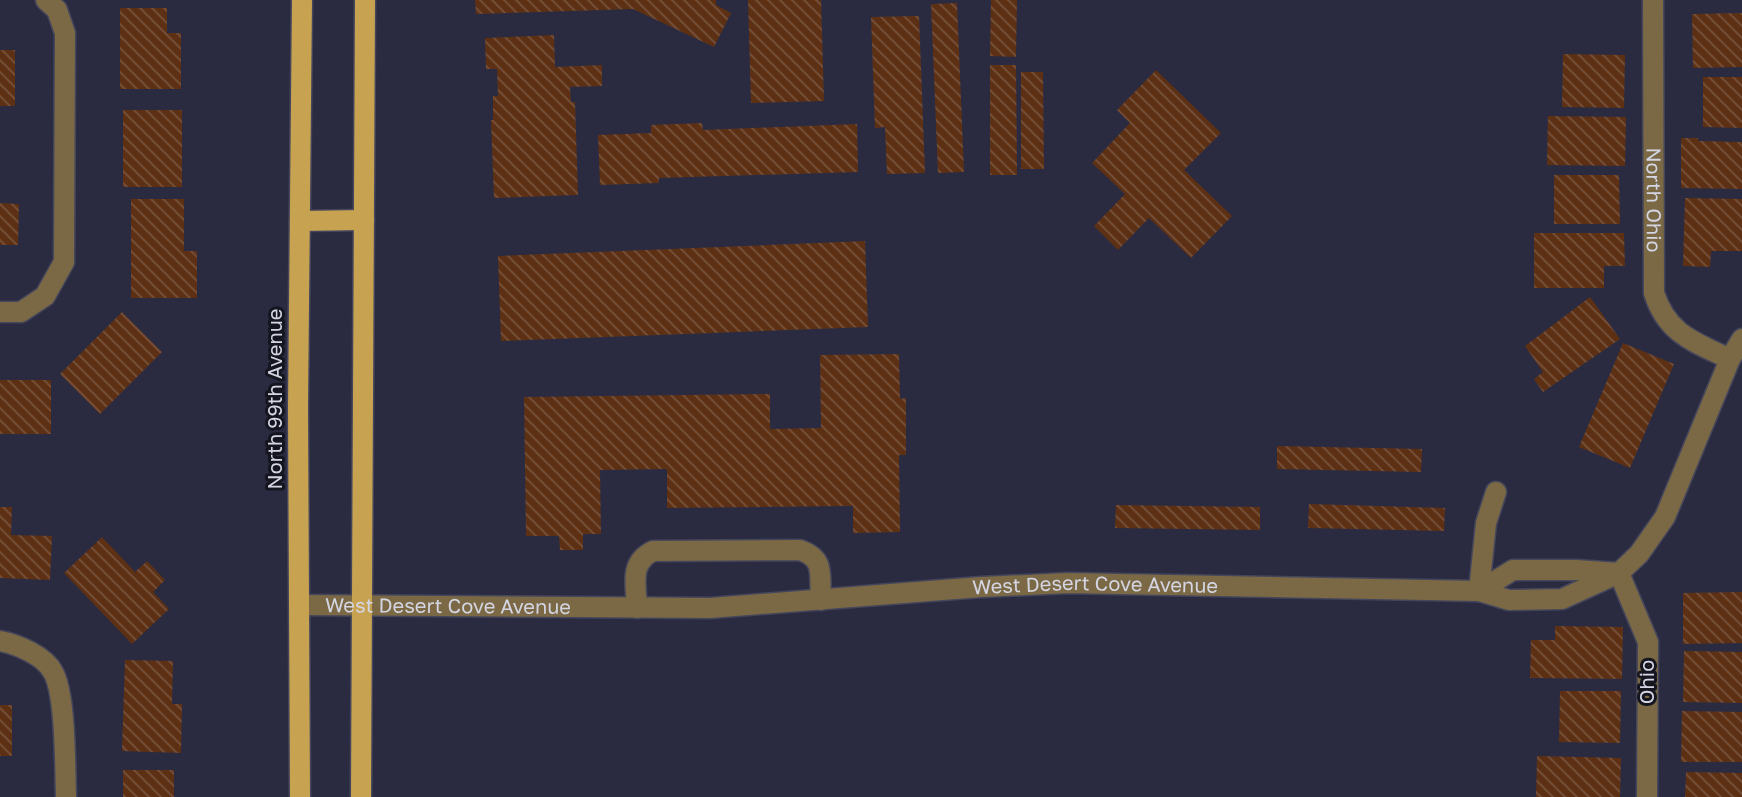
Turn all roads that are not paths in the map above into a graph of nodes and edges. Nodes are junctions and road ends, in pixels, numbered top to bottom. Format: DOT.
graph roads {
  1 [pos="46,0"];
  2 [pos="302,0"];
  3 [pos="365,0"];
  4 [pos="1653,0"];
  5 [pos="364,220"];
  6 [pos="300,221"];
  7 [pos="0,312"];
  8 [pos="1742,339"];
  9 [pos="1730,359"];
  10 [pos="1496,492"];
  11 [pos="1619,573"];
  12 [pos="1479,591"];
  13 [pos="821,600"];
  14 [pos="300,605"];
  15 [pos="361,605"];
  16 [pos="637,608"];
  17 [pos="0,641"];
  18 [pos="66,795"];
  19 [pos="300,797"];
  20 [pos="361,797"];
  21 [pos="1647,797"];
  1 -- 7 [label="street"];
  2 -- 6 [label="main road, North 99th Avenue"];
  3 -- 5 [label="main road"];
  4 -- 9 [label="street, North Ohio"];
  5 -- 6 [label="main road"];
  5 -- 15 [label="main road"];
  6 -- 14 [label="main road, North 99th Avenue"];
  8 -- 9 [label="street"];
  9 -- 11 [label="street"];
  10 -- 12 [label="street"];
  11 -- 12 [label="street"];
  11 -- 12 [label="street, West Desert Cove Avenue"];
  11 -- 21 [label="street, Ohio"];
  12 -- 13 [label="street, West Desert Cove Avenue"];
  13 -- 16 [label="street, West Desert Cove Avenue"];
  13 -- 16 [label="street"];
  14 -- 15 [label="street, West Desert Cove Avenue"];
  14 -- 19 [label="main road, North 99th Avenue"];
  15 -- 16 [label="street, West Desert Cove Avenue"];
  15 -- 20 [label="main road"];
  17 -- 18 [label="street"];
}
